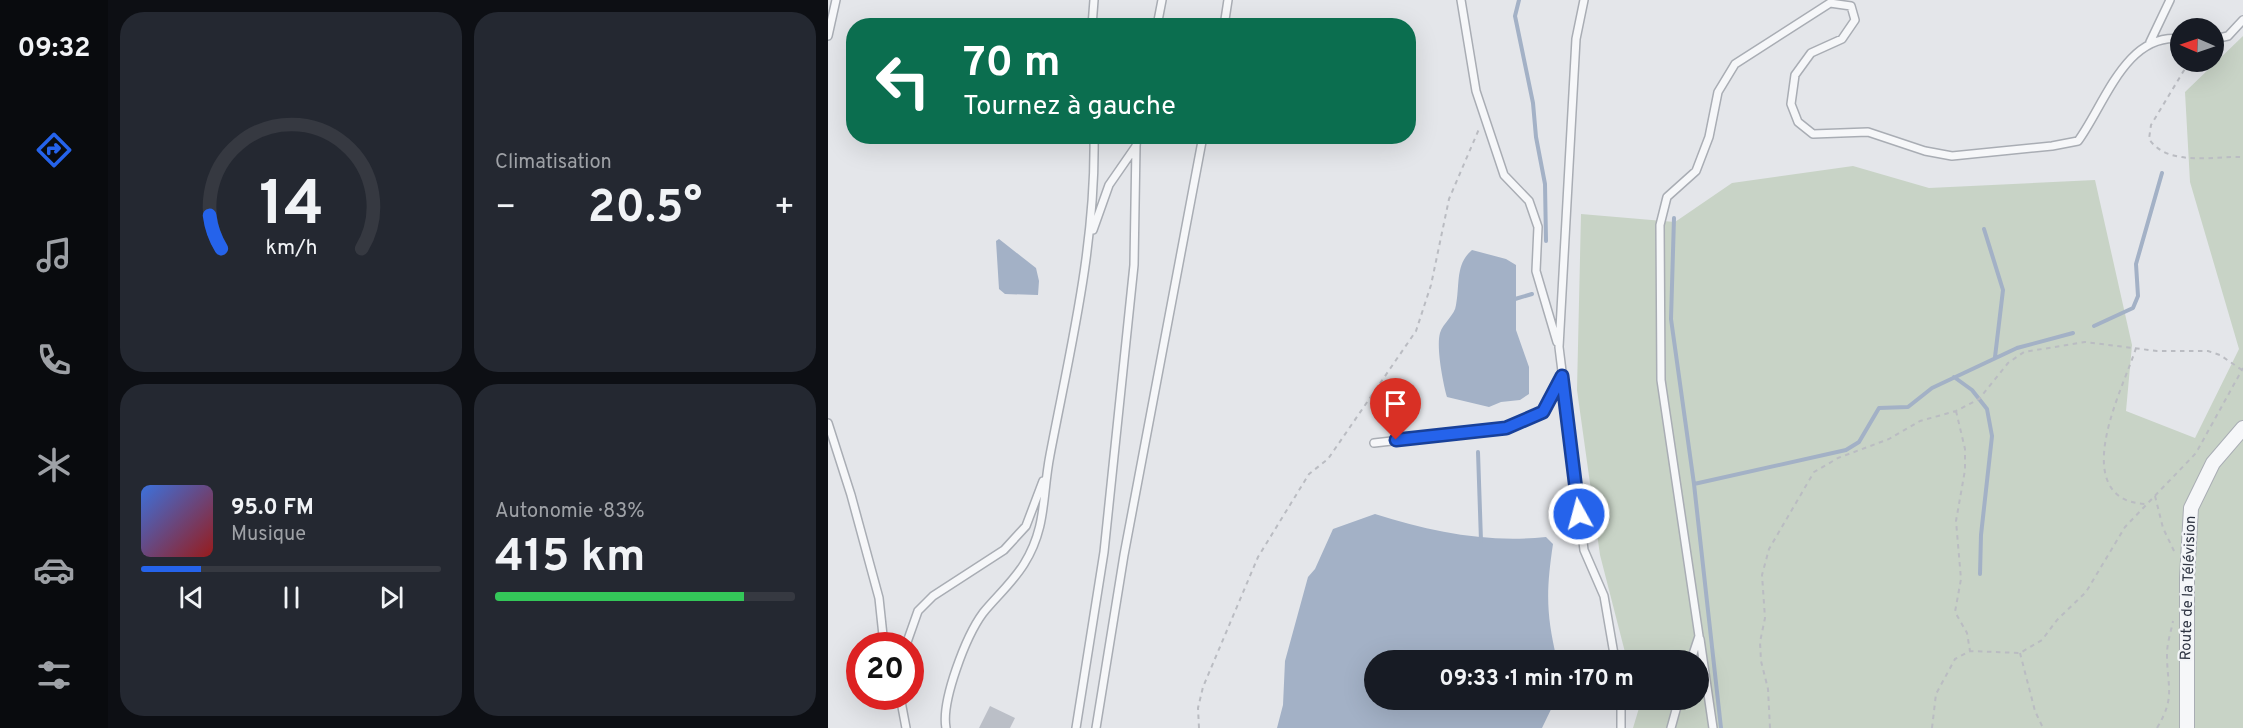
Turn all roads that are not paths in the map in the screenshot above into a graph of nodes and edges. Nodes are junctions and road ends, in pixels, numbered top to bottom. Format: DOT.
graph roads {
  1 [pos="836,0"];
  2 [pos="1094,0"];
  3 [pos="1162,0"];
  4 [pos="1228,0"];
  5 [pos="1461,0"];
  6 [pos="1584,0"];
  7 [pos="1857,0"];
  8 [pos="2170,0"];
  9 [pos="1851,6"];
  10 [pos="1093,18"];
  11 [pos="1159,18"];
  12 [pos="1225,18"];
  13 [pos="2243,20"];
  14 [pos="828,36"];
  15 [pos="2224,37"];
  16 [pos="2170,38"];
  17 [pos="2150,42"];
  18 [pos="1094,144"];
  19 [pos="1202,144"];
  20 [pos="1136,146"];
  21 [pos="1090,238"];
  22 [pos="1559,347"];
  23 [pos="1562,376"];
  24 [pos="828,423"];
  25 [pos="2243,428"];
  26 [pos="1374,443"];
  27 [pos="1047,470"];
  28 [pos="882,632"];
  29 [pos="911,632"];
  30 [pos="1699,636"];
  31 [pos="1613,650"];
  32 [pos="1694,650"];
  33 [pos="903,710"];
  34 [pos="1621,710"];
  35 [pos="1676,710"];
  36 [pos="906,728"];
  37 [pos="946,728"];
  38 [pos="1076,728"];
  39 [pos="1096,728"];
  40 [pos="1621,728"];
  41 [pos="1671,728"];
  42 [pos="1713,728"];
  43 [pos="2187,728"];
  1 -- 14 [label="lane"];
  2 -- 10 [label="lane"];
  3 -- 11 [label="lane"];
  4 -- 12 [label="lane"];
  5 -- 22 [label="lane"];
  6 -- 22 [label="lane"];
  7 -- 9 [label="lane"];
  8 -- 17 [label="lane"];
  9 -- 17 [label="lane"];
  9 -- 30 [label="lane"];
  13 -- 15 [label="lane"];
  16 -- 17 [label="lane"];
  18 -- 21 [label="lane"];
  19 -- 39 [label="lane"];
  20 -- 21 [label="lane"];
  20 -- 38 [label="lane"];
  21 -- 27 [label="lane"];
  22 -- 23 [label="lane"];
  23 -- 26 [label="lane"];
  23 -- 31 [label="lane"];
  24 -- 28 [label="lane"];
  25 -- 43 [label="street, Route de la Télévision"];
  27 -- 29 [label="lane"];
  27 -- 37 [label="lane"];
  30 -- 32 [label="lane"];
  30 -- 42 [label="lane"];
  33 -- 36 [label="lane"];
  34 -- 40 [label="lane"];
  35 -- 41 [label="lane"];
}
